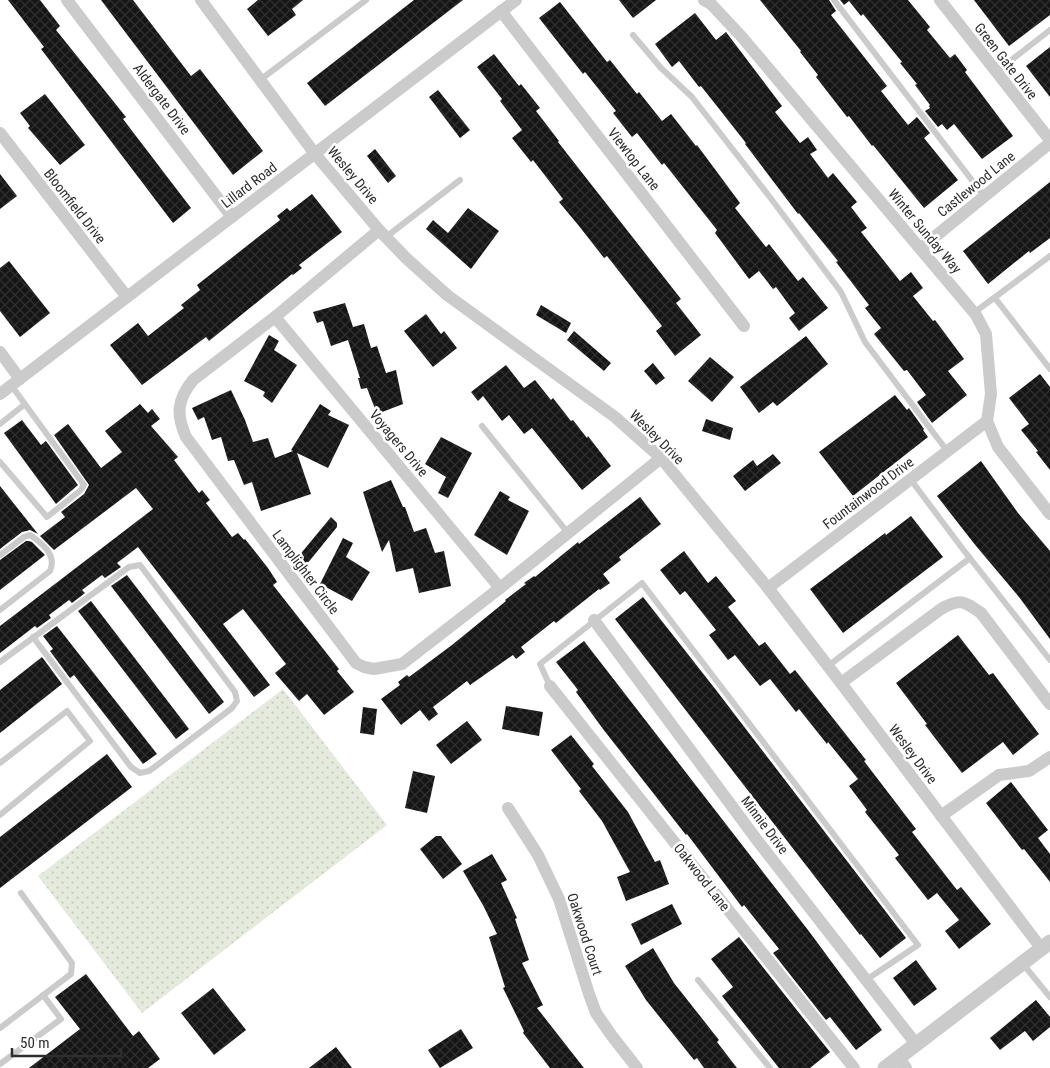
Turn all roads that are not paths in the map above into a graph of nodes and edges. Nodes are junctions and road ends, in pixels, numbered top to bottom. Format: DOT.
graph roads {
  1 [pos="67,0"];
  2 [pos="366,0"];
  3 [pos="516,0"];
  4 [pos="704,0"];
  5 [pos="834,0"];
  6 [pos="940,0"];
  7 [pos="203,1"];
  8 [pos="501,11"];
  9 [pos="1050,30"];
  10 [pos="633,35"];
  11 [pos="996,72"];
  12 [pos="260,80"];
  13 [pos="0,133"];
  14 [pos="1050,142"];
  15 [pos="315,154"];
  16 [pos="460,180"];
  17 [pos="984,196"];
  18 [pos="232,217"];
  19 [pos="382,233"];
  20 [pos="921,248"];
  21 [pos="1050,256"];
  22 [pos="127,297"];
  23 [pos="995,298"];
  24 [pos="974,312"];
  25 [pos="275,317"];
  26 [pos="744,326"];
  27 [pos="0,352"];
  28 [pos="1050,369"];
  29 [pos="16,382"];
  30 [pos="0,394"];
  31 [pos="25,404"];
  32 [pos="986,421"];
  33 [pos="0,424"];
  34 [pos="482,426"];
  35 [pos="948,452"];
  36 [pos="660,458"];
  37 [pos="0,462"];
  38 [pos="911,480"];
  39 [pos="1050,514"];
  40 [pos="568,533"];
  41 [pos="0,556"];
  42 [pos="970,558"];
  43 [pos="500,588"];
  44 [pos="768,588"];
  45 [pos="0,610"];
  46 [pos="594,620"];
  47 [pos="33,637"];
  48 [pos="1050,660"];
  49 [pos="0,662"];
  50 [pos="828,666"];
  51 [pos="842,683"];
  52 [pos="550,686"];
  53 [pos="1050,704"];
  54 [pos="1050,757"];
  55 [pos="0,763"];
  56 [pos="508,808"];
  57 [pos="0,815"];
  58 [pos="941,816"];
  59 [pos="21,893"];
  60 [pos="1046,945"];
  61 [pos="1022,963"];
  62 [pos="698,980"];
  63 [pos="866,980"];
  64 [pos="43,995"];
  65 [pos="1050,998"];
  66 [pos="0,1028"];
  67 [pos="916,1044"];
  68 [pos="902,1063"];
  69 [pos="0,1064"];
  70 [pos="637,1068"];
  71 [pos="770,1068"];
  72 [pos="854,1068"];
  73 [pos="885,1068"];
  1 -- 18 [label="street, Aldergate Drive"];
  2 -- 12 [label="lane"];
  3 -- 8 [label="street, Lillard Road"];
  4 -- 20 [label="street, Winter Sunday Way"];
  5 -- 17 [label="lane"];
  6 -- 11 [label="street, Green Gate Drive"];
  7 -- 12 [label="street, Wesley Drive"];
  8 -- 15 [label="street, Lillard Road"];
  8 -- 26 [label="street, Viewtop Lane"];
  9 -- 11 [label="lane"];
  10 -- 35 [label="lane"];
  11 -- 14 [label="street, Green Gate Drive"];
  12 -- 15 [label="street, Wesley Drive"];
  13 -- 22 [label="street, Bloomfield Drive"];
  14 -- 17 [label="street, Castlewood Lane"];
  15 -- 18 [label="street, Lillard Road"];
  15 -- 19 [label="street, Wesley Drive"];
  16 -- 19 [label="lane"];
  17 -- 20 [label="street, Castlewood Lane"];
  18 -- 22 [label="street, Lillard Road"];
  19 -- 25 [label="street, Lamplighter Circle"];
  19 -- 36 [label="street, Wesley Drive"];
  20 -- 24 [label="street, Winter Sunday Way"];
  21 -- 23 [label="lane"];
  22 -- 29 [label="street, Lillard Road"];
  23 -- 24 [label="lane"];
  23 -- 28 [label="lane"];
  24 -- 32 [label="street, Winter Sunday Way"];
  25 -- 43 [label="street, Voyagers Drive"];
  25 -- 43 [label="street, Lamplighter Circle"];
  27 -- 29 [label="street"];
  29 -- 30 [label="street, Lillard Road"];
  29 -- 31 [label="lane"];
  31 -- 33 [label="lane"];
  31 -- 37 [label="lane"];
  32 -- 35 [label="street, Fountainwood Drive"];
  32 -- 39 [label="street"];
  34 -- 40 [label="lane"];
  35 -- 38 [label="street, Fountainwood Drive"];
  36 -- 40 [label="street, Lamplighter Circle"];
  36 -- 44 [label="street, Wesley Drive"];
  38 -- 42 [label="lane"];
  38 -- 44 [label="street, Fountainwood Drive"];
  40 -- 43 [label="street, Lamplighter Circle"];
  41 -- 45 [label="lane"];
  42 -- 48 [label="lane"];
  42 -- 50 [label="lane"];
  44 -- 50 [label="street, Wesley Drive"];
  46 -- 52 [label="lane"];
  46 -- 63 [label="street, Minnie Drive"];
  46 -- 63 [label="lane"];
  47 -- 47 [label="lane"];
  47 -- 49 [label="lane"];
  50 -- 51 [label="street, Wesley Drive"];
  51 -- 53 [label="street"];
  51 -- 58 [label="street, Wesley Drive"];
  52 -- 72 [label="street, Oakwood Lane"];
  54 -- 58 [label="street"];
  55 -- 57 [label="lane"];
  56 -- 70 [label="street, Oakwood Court"];
  58 -- 60 [label="street, Wesley Drive"];
  59 -- 64 [label="lane"];
  60 -- 61 [label="street"];
  61 -- 65 [label="lane"];
  61 -- 67 [label="street"];
  62 -- 71 [label="lane"];
  63 -- 67 [label="street, Minnie Drive"];
  64 -- 66 [label="lane"];
  64 -- 69 [label="lane"];
  67 -- 68 [label="street"];
  68 -- 73 [label="street"];
}
